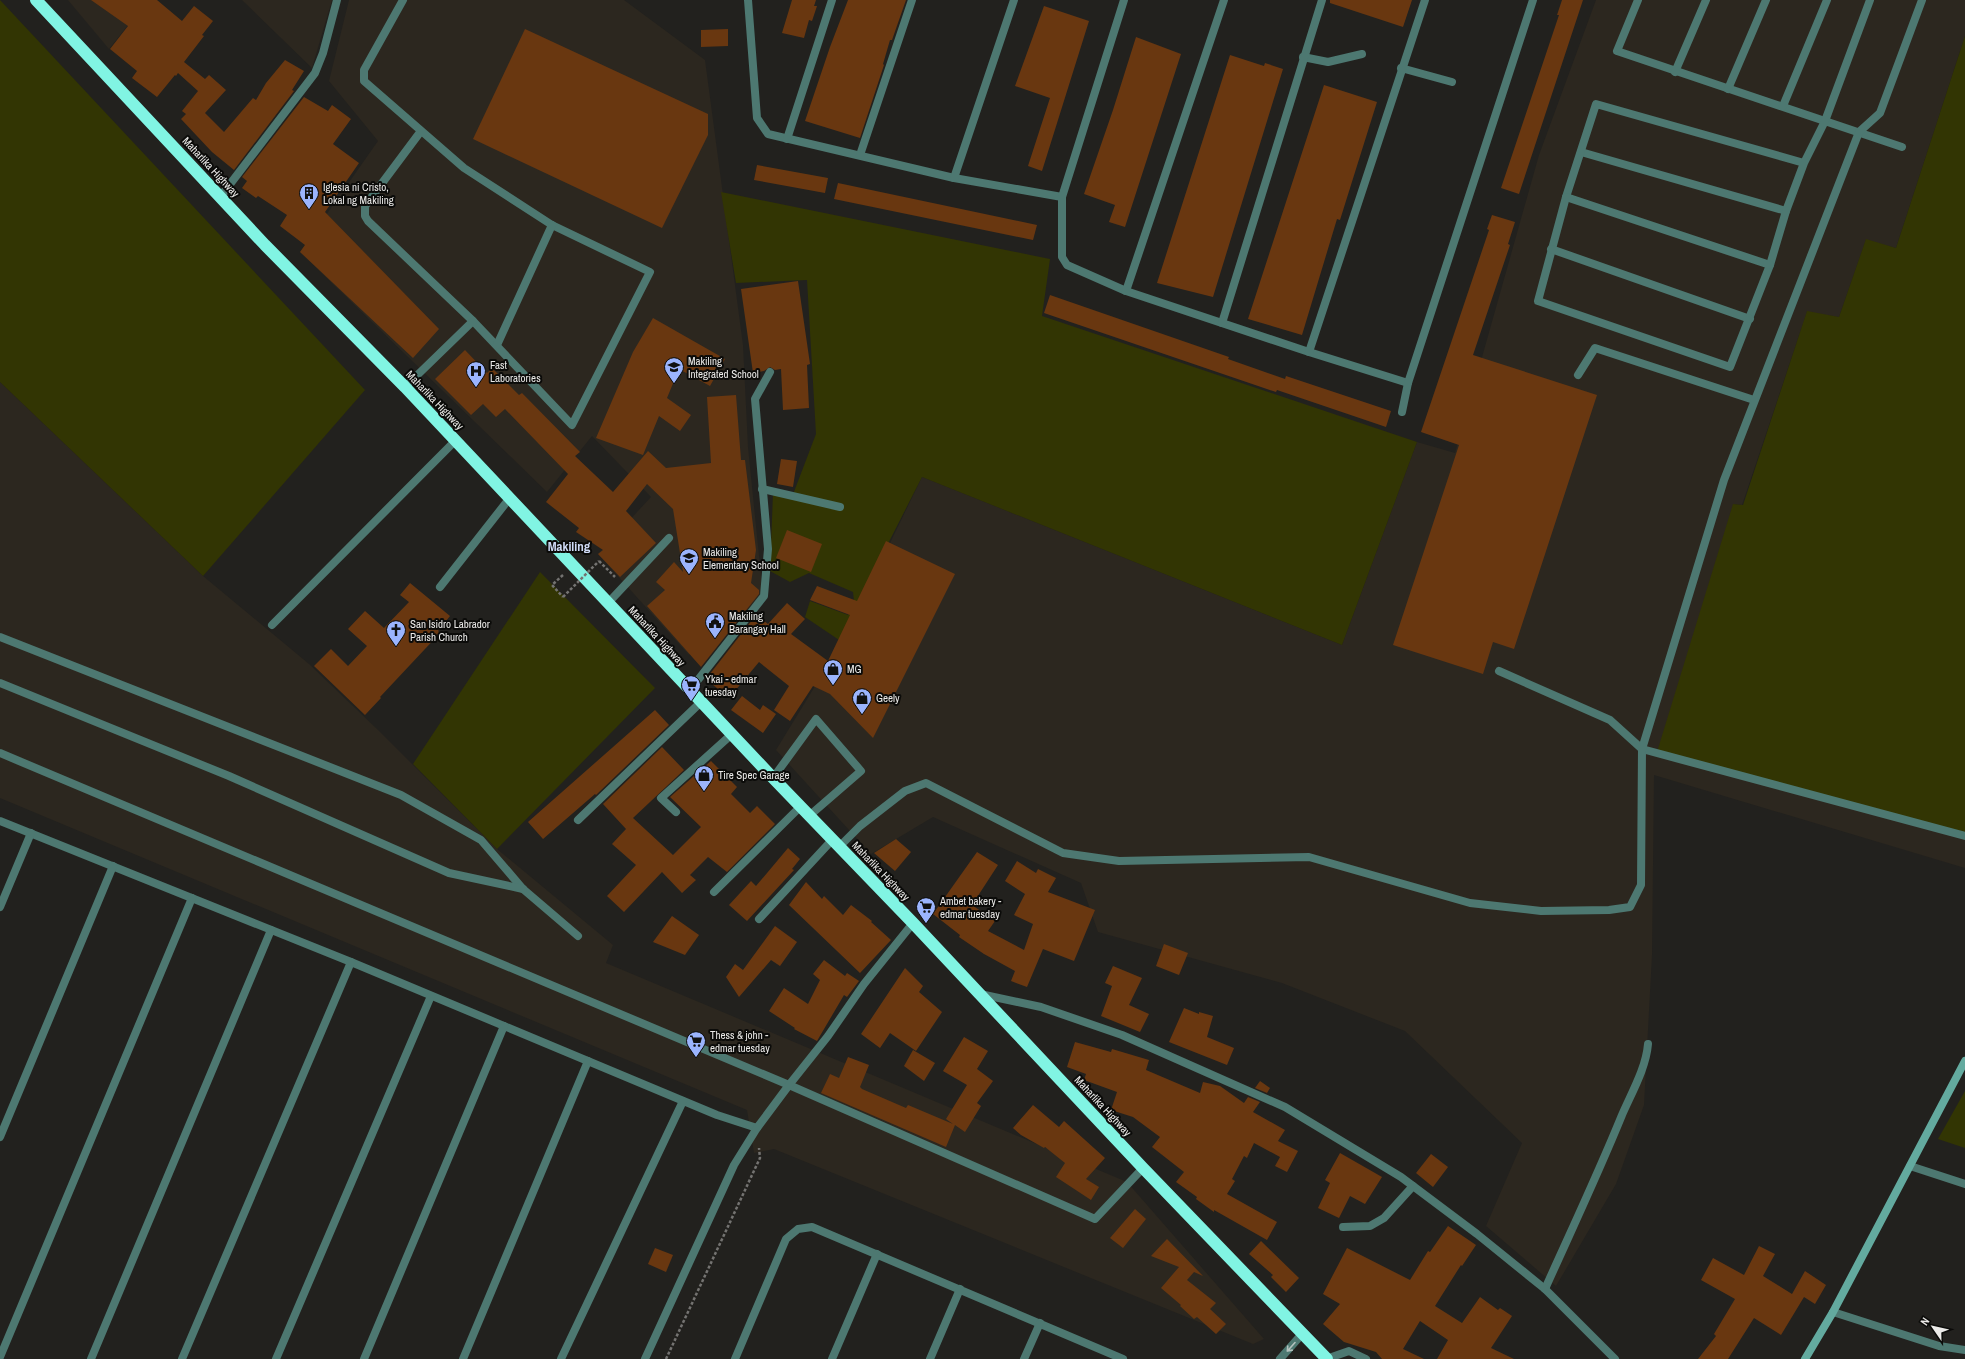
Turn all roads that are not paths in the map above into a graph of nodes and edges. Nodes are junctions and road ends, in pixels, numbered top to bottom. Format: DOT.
graph roads {
  1 [pos="36,0"];
  2 [pos="337,0"];
  3 [pos="403,0"];
  4 [pos="748,0"];
  5 [pos="832,0"];
  6 [pos="912,0"];
  7 [pos="1014,0"];
  8 [pos="1124,0"];
  9 [pos="1224,0"];
  10 [pos="1322,0"];
  11 [pos="1425,0"];
  12 [pos="1533,0"];
  13 [pos="1638,0"];
  14 [pos="1706,0"];
  15 [pos="1766,0"];
  16 [pos="1827,0"];
  17 [pos="1870,0"];
  18 [pos="1922,0"];
  19 [pos="1362,54"];
  20 [pos="1303,57"];
  21 [pos="1401,68"];
  22 [pos="1676,72"];
  23 [pos="1452,82"];
  24 [pos="1728,89"];
  25 [pos="1783,106"];
  26 [pos="1824,121"];
  27 [pos="421,131"];
  28 [pos="1859,132"];
  29 [pos="787,139"];
  30 [pos="1902,147"];
  31 [pos="1581,152"];
  32 [pos="860,155"];
  33 [pos="1804,163"];
  34 [pos="954,178"];
  35 [pos="221,196"];
  36 [pos="1062,197"];
  37 [pos="1566,197"];
  38 [pos="1786,211"];
  39 [pos="552,225"];
  40 [pos="1551,249"];
  41 [pos="1770,265"];
  42 [pos="1126,291"];
  43 [pos="1750,319"];
  44 [pos="473,321"];
  45 [pos="1222,323"];
  46 [pos="497,345"];
  47 [pos="1309,352"];
  48 [pos="770,372"];
  49 [pos="1578,375"];
  50 [pos="1408,383"];
  51 [pos="405,387"];
  52 [pos="1754,400"];
  53 [pos="1402,412"];
  54 [pos="456,440"];
  55 [pos="762,489"];
  56 [pos="510,499"];
  57 [pos="840,507"];
  58 [pos="669,538"];
  59 [pos="440,587"];
  60 [pos="608,603"];
  61 [pos="272,624"];
  62 [pos="0,637"];
  63 [pos="1499,671"];
  64 [pos="0,683"];
  65 [pos="690,690"];
  66 [pos="702,702"];
  67 [pos="732,734"];
  68 [pos="1642,749"];
  69 [pos="0,753"];
  70 [pos="773,778"];
  71 [pos="801,806"];
  72 [pos="676,812"];
  73 [pos="810,816"];
  74 [pos="578,820"];
  75 [pos="0,821"];
  76 [pos="31,833"];
  77 [pos="1965,836"];
  78 [pos="836,843"];
  79 [pos="113,866"];
  80 [pos="523,889"];
  81 [pos="714,892"];
  82 [pos="192,898"];
  83 [pos="0,907"];
  84 [pos="759,919"];
  85 [pos="913,923"];
  86 [pos="270,930"];
  87 [pos="578,936"];
  88 [pos="350,962"];
  89 [pos="979,994"];
  90 [pos="431,996"];
  91 [pos="504,1026"];
  92 [pos="1648,1044"];
  93 [pos="588,1061"];
  94 [pos="1965,1061"];
  95 [pos="789,1085"];
  96 [pos="683,1101"];
  97 [pos="757,1128"];
  98 [pos="0,1137"];
  99 [pos="1910,1166"];
  100 [pos="1143,1168"];
  101 [pos="1965,1184"];
  102 [pos="1413,1186"];
  103 [pos="1343,1227"];
  104 [pos="877,1254"];
  105 [pos="960,1289"];
  106 [pos="1544,1289"];
  107 [pos="1833,1312"];
  108 [pos="1040,1323"];
  109 [pos="1302,1334"];
  110 [pos="1965,1350"];
  111 [pos="0,1357"];
  112 [pos="91,1359"];
  113 [pos="182,1359"];
  114 [pos="276,1359"];
  115 [pos="364,1359"];
  116 [pos="463,1359"];
  117 [pos="561,1359"];
  118 [pos="645,1359"];
  119 [pos="735,1359"];
  120 [pos="832,1359"];
  121 [pos="930,1359"];
  122 [pos="1024,1359"];
  123 [pos="1123,1359"];
  124 [pos="1280,1359"];
  125 [pos="1326,1359"];
  126 [pos="1366,1359"];
  127 [pos="1615,1359"];
  128 [pos="1805,1359"];
  1 -- 35 [label="highway, Maharlika Highway"];
  2 -- 35 [label="street"];
  3 -- 27 [label="street"];
  4 -- 29 [label="street"];
  5 -- 29 [label="street"];
  6 -- 32 [label="street"];
  7 -- 34 [label="street"];
  8 -- 36 [label="street"];
  9 -- 42 [label="street"];
  10 -- 20 [label="street"];
  11 -- 21 [label="street"];
  12 -- 50 [label="street"];
  13 -- 22 [label="street"];
  14 -- 22 [label="street"];
  15 -- 24 [label="street"];
  16 -- 25 [label="street"];
  17 -- 26 [label="street"];
  18 -- 28 [label="street"];
  19 -- 20 [label="street"];
  20 -- 45 [label="street"];
  21 -- 23 [label="street"];
  21 -- 47 [label="street"];
  22 -- 24 [label="street"];
  24 -- 25 [label="street"];
  25 -- 26 [label="street"];
  26 -- 28 [label="street"];
  26 -- 33 [label="street"];
  27 -- 39 [label="street"];
  27 -- 44 [label="street"];
  28 -- 30 [label="street"];
  28 -- 52 [label="street"];
  29 -- 32 [label="street"];
  31 -- 33 [label="street"];
  31 -- 37 [label="street"];
  31 -- 38 [label="street"];
  32 -- 34 [label="street"];
  33 -- 38 [label="street"];
  34 -- 36 [label="street"];
  35 -- 51 [label="highway, Maharlika Highway"];
  36 -- 42 [label="street"];
  37 -- 40 [label="street"];
  37 -- 41 [label="street"];
  38 -- 41 [label="street"];
  39 -- 46 [label="street"];
  39 -- 46 [label="street"];
  40 -- 43 [label="street"];
  40 -- 43 [label="street"];
  41 -- 43 [label="street"];
  42 -- 45 [label="street"];
  44 -- 46 [label="street"];
  44 -- 51 [label="street"];
  45 -- 47 [label="street"];
  47 -- 50 [label="street"];
  48 -- 55 [label="street"];
  49 -- 52 [label="street"];
  50 -- 53 [label="street"];
  51 -- 54 [label="highway, Maharlika Highway"];
  52 -- 68 [label="street"];
  54 -- 56 [label="highway, Maharlika Highway"];
  54 -- 61 [label="street"];
  55 -- 57 [label="street"];
  55 -- 65 [label="street"];
  56 -- 59 [label="street"];
  56 -- 60 [label="highway, Maharlika Highway"];
  58 -- 60 [label="street"];
  60 -- 65 [label="highway, Maharlika Highway"];
  62 -- 80 [label="street"];
  63 -- 68 [label="street"];
  64 -- 80 [label="street"];
  65 -- 66 [label="highway, Maharlika Highway"];
  66 -- 67 [label="highway, Maharlika Highway"];
  66 -- 74 [label="street"];
  67 -- 70 [label="highway, Maharlika Highway"];
  67 -- 72 [label="street"];
  68 -- 77 [label="street"];
  68 -- 78 [label="street"];
  69 -- 95 [label="street"];
  70 -- 71 [label="highway, Maharlika Highway"];
  70 -- 73 [label="street"];
  71 -- 73 [label="highway, Maharlika Highway"];
  71 -- 81 [label="street"];
  73 -- 78 [label="highway, Maharlika Highway"];
  75 -- 76 [label="street"];
  76 -- 79 [label="street"];
  76 -- 83 [label="street"];
  78 -- 84 [label="street"];
  78 -- 85 [label="highway, Maharlika Highway"];
  79 -- 82 [label="street"];
  79 -- 98 [label="street"];
  80 -- 87 [label="street"];
  82 -- 86 [label="street"];
  82 -- 111 [label="street"];
  85 -- 89 [label="highway, Maharlika Highway"];
  85 -- 95 [label="street"];
  86 -- 88 [label="street"];
  86 -- 112 [label="street"];
  88 -- 90 [label="street"];
  88 -- 113 [label="street"];
  89 -- 100 [label="highway, Maharlika Highway"];
  89 -- 102 [label="street"];
  90 -- 91 [label="street"];
  90 -- 114 [label="street"];
  91 -- 93 [label="street"];
  91 -- 115 [label="street"];
  92 -- 106 [label="street"];
  93 -- 96 [label="street"];
  93 -- 116 [label="street"];
  94 -- 99 [label="street"];
  95 -- 97 [label="street"];
  95 -- 100 [label="street"];
  96 -- 97 [label="street"];
  96 -- 117 [label="street"];
  97 -- 118 [label="street"];
  99 -- 101 [label="street"];
  99 -- 107 [label="street"];
  100 -- 109 [label="highway, Maharlika Highway"];
  102 -- 103 [label="street"];
  102 -- 106 [label="street"];
  104 -- 105 [label="street"];
  104 -- 119 [label="street"];
  104 -- 120 [label="street"];
  105 -- 108 [label="street"];
  105 -- 121 [label="street"];
  106 -- 127 [label="street"];
  107 -- 110 [label="street"];
  107 -- 128 [label="street"];
  108 -- 122 [label="street"];
  108 -- 123 [label="street"];
  109 -- 124 [label="street, one-way"];
  109 -- 125 [label="highway, Maharlika Highway"];
  125 -- 126 [label="street"];
}
